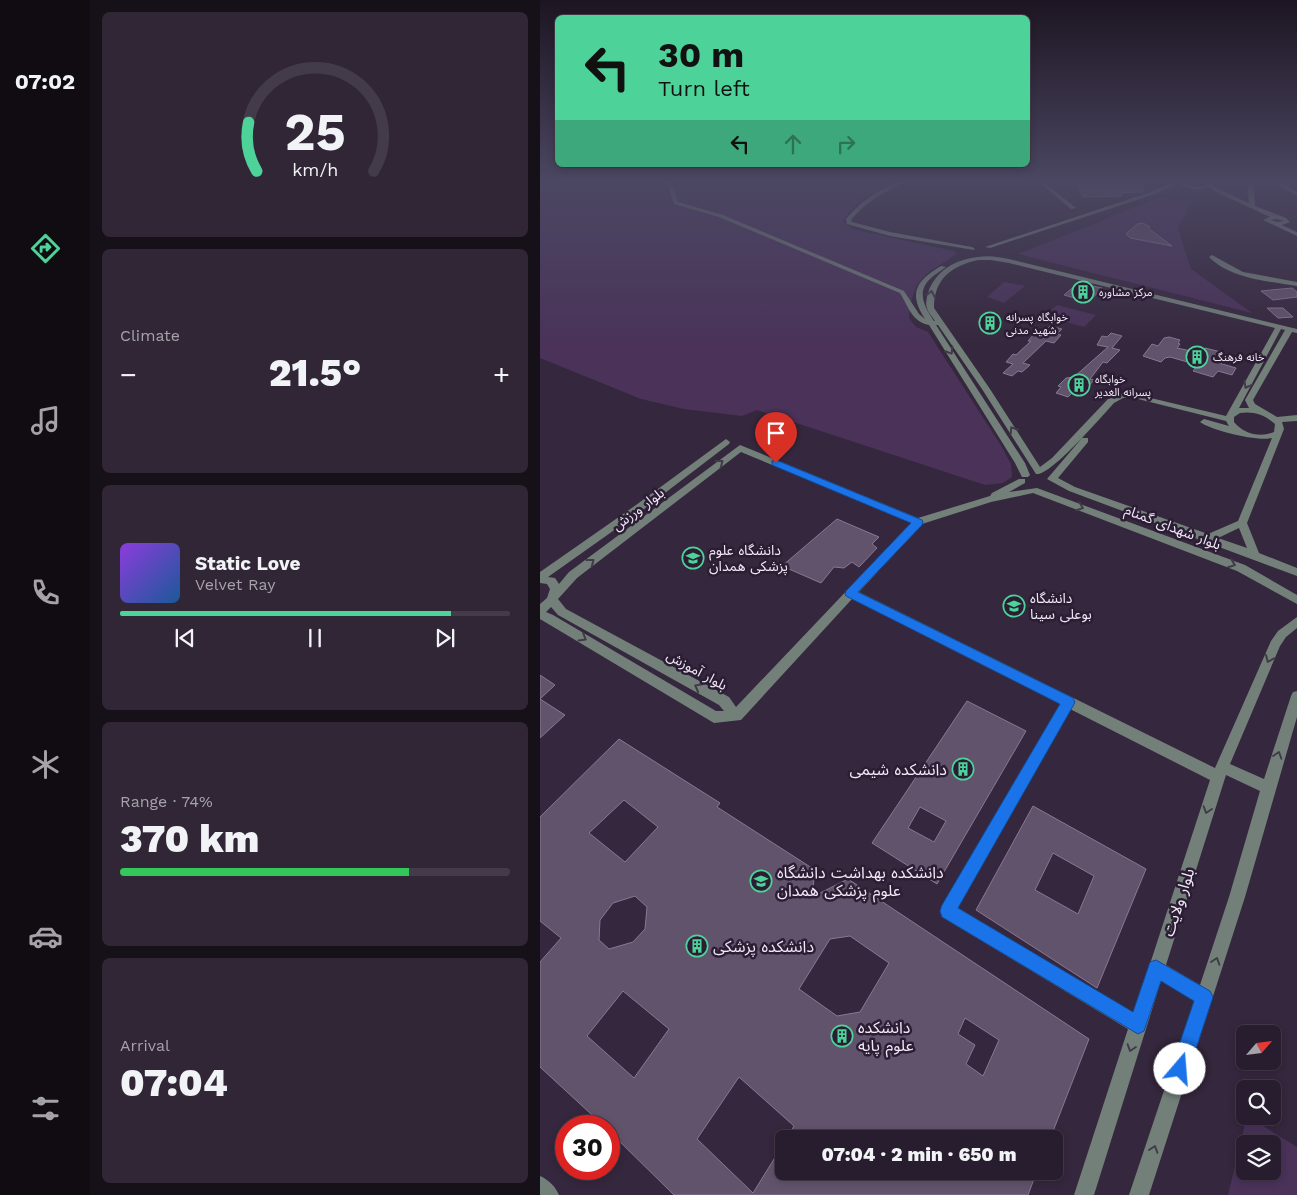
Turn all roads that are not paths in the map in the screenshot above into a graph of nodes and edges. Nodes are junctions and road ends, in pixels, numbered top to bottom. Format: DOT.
graph roads {
  1 [pos="767,236"];
  2 [pos="899,236"];
  3 [pos="1022,236"];
  4 [pos="1041,236"];
  5 [pos="988,247"];
  6 [pos="1212,257"];
  7 [pos="1297,284"];
  8 [pos="937,324"];
  9 [pos="1279,327"];
  10 [pos="1295,328"];
  11 [pos="1262,412"];
  12 [pos="1231,416"];
  13 [pos="1297,418"];
  14 [pos="1278,424"];
  15 [pos="1242,433"];
  16 [pos="726,442"];
  17 [pos="1039,472"];
  18 [pos="1024,478"];
  19 [pos="1052,479"];
  20 [pos="1034,490"];
  21 [pos="989,499"];
  22 [pos="918,522"];
  23 [pos="1242,523"];
  24 [pos="1209,538"];
  25 [pos="1255,555"];
  26 [pos="1297,572"];
  27 [pos="540,578"];
  28 [pos="850,594"];
  29 [pos="554,598"];
  30 [pos="1297,600"];
  31 [pos="540,611"];
  32 [pos="540,615"];
  33 [pos="1297,621"];
  34 [pos="658,665"];
  35 [pos="646,676"];
  36 [pos="1297,696"];
  37 [pos="1068,702"];
  38 [pos="736,716"];
  39 [pos="1220,772"];
  40 [pos="1268,788"];
  41 [pos="1156,968"];
  42 [pos="1204,997"];
  43 [pos="1138,1025"];
  44 [pos="540,1186"];
  45 [pos="549,1195"];
  46 [pos="1084,1195"];
  47 [pos="1139,1195"];
  1 -- 8 [label="street"];
  2 -- 8 [label="street"];
  3 -- 5 [label="street"];
  4 -- 10 [label="street"];
  6 -- 7 [label="street"];
  8 -- 9 [label="street, one-way"];
  17 -- 8 [label="street, one-way"];
  8 -- 18 [label="street, one-way"];
  9 -- 10 [label="street"];
  9 -- 12 [label="street, one-way"];
  10 -- 11 [label="street"];
  11 -- 12 [label="street"];
  11 -- 14 [label="street"];
  12 -- 15 [label="street"];
  12 -- 17 [label="street"];
  13 -- 14 [label="street"];
  14 -- 15 [label="street"];
  14 -- 23 [label="street"];
  15 -- 19 [label="street"];
  16 -- 27 [label="street, بلوار ورزش"];
  17 -- 18 [label="street"];
  17 -- 19 [label="street"];
  18 -- 20 [label="street"];
  18 -- 21 [label="street"];
  19 -- 20 [label="street"];
  19 -- 24 [label="street, بلوار شهدای گمنام"];
  20 -- 21 [label="street"];
  20 -- 30 [label="street, بلوار شهدای گمنام, one-way"];
  21 -- 22 [label="street"];
  22 -- 28 [label="street"];
  29 -- 22 [label="street, بلوار ورزش, one-way"];
  23 -- 24 [label="street"];
  23 -- 25 [label="street"];
  24 -- 25 [label="street, بلوار شهدای گمنام"];
  25 -- 26 [label="street, بلوار شهدای گمنام"];
  27 -- 29 [label="street, بلوار آموزش"];
  28 -- 37 [label="street"];
  28 -- 38 [label="street"];
  29 -- 31 [label="street, بلوار ورزش"];
  29 -- 34 [label="street, بلوار آموزش"];
  32 -- 35 [label="street, one-way"];
  33 -- 39 [label="street, بلوار ولایت, one-way"];
  34 -- 35 [label="street"];
  38 -- 34 [label="street, بلوار آموزش, one-way"];
  35 -- 38 [label="street"];
  40 -- 36 [label="street, one-way"];
  37 -- 39 [label="street"];
  37 -- 43 [label="street"];
  39 -- 40 [label="street"];
  39 -- 41 [label="street, بلوار ولایت, one-way"];
  42 -- 40 [label="street, one-way"];
  41 -- 42 [label="street"];
  41 -- 43 [label="street, بلوار ولایت"];
  47 -- 42 [label="street, one-way"];
  43 -- 46 [label="street, بلوار ولایت, one-way"];
  44 -- 45 [label="street"];
}
